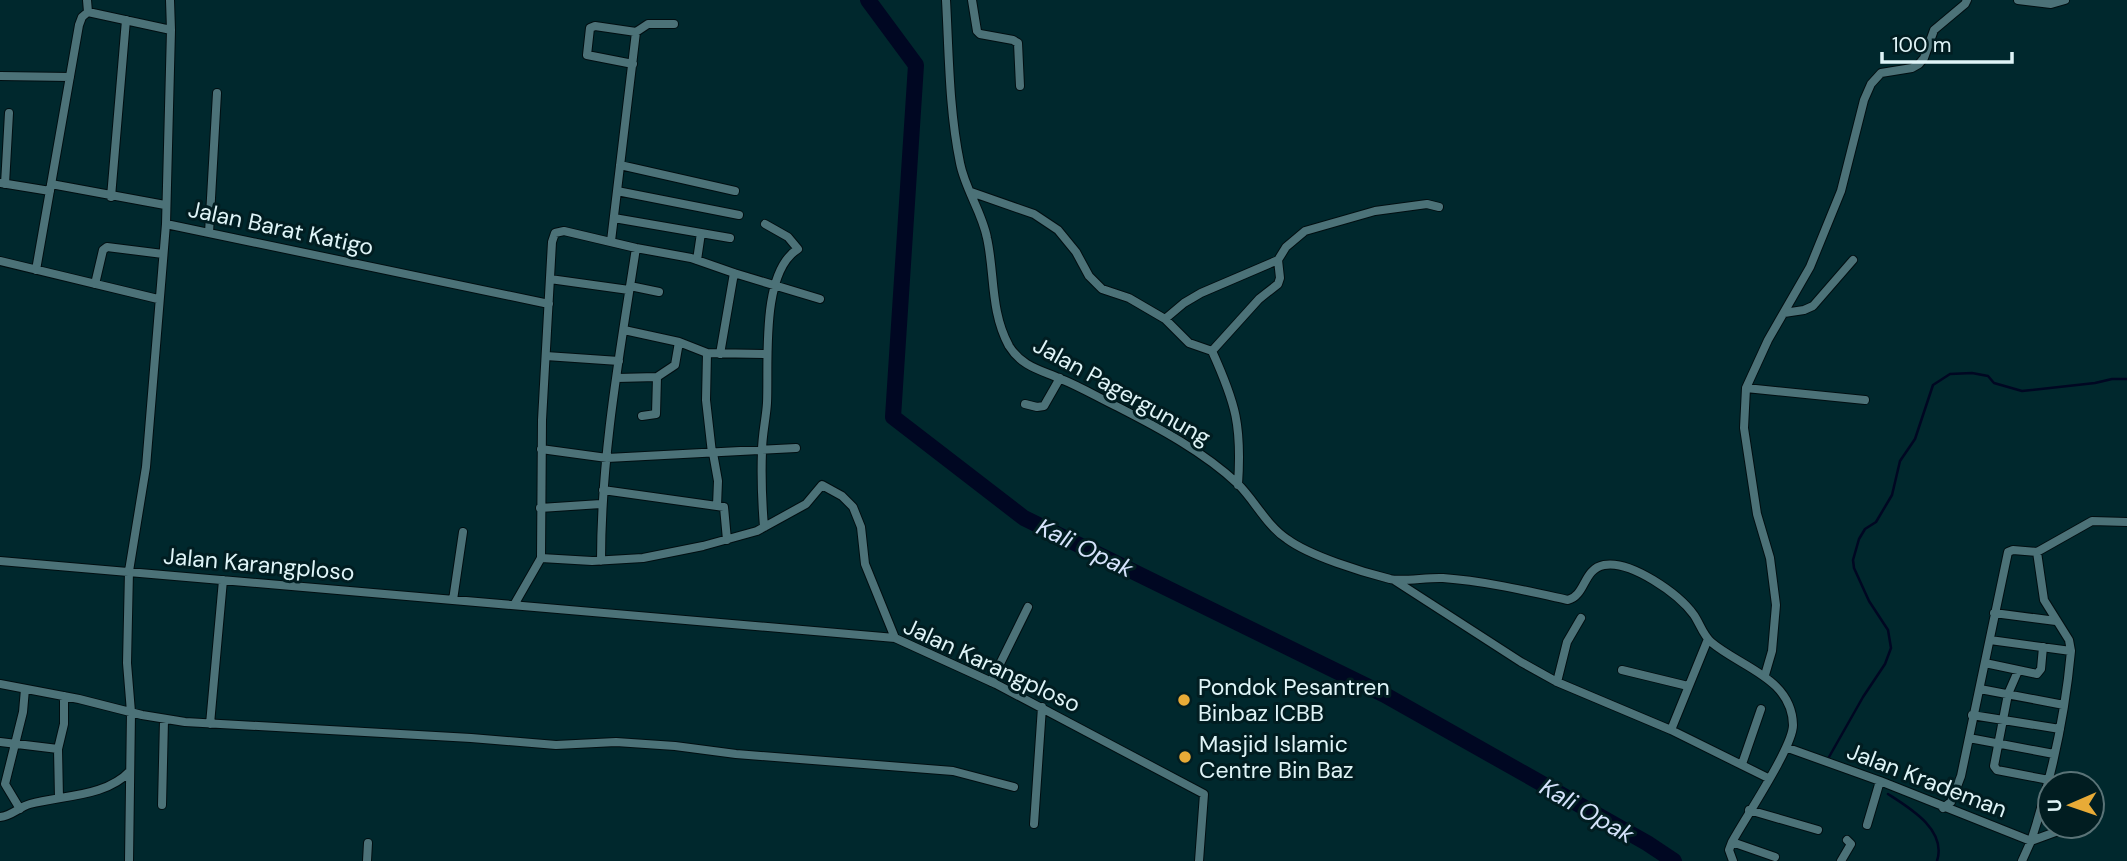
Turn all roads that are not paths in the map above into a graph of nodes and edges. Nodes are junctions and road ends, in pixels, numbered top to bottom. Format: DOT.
graph roads {
  1 [pos="87,0"];
  2 [pos="170,0"];
  3 [pos="946,0"];
  4 [pos="972,0"];
  5 [pos="1966,0"];
  6 [pos="2018,0"];
  7 [pos="2066,0"];
  8 [pos="88,12"];
  9 [pos="126,20"];
  10 [pos="674,24"];
  11 [pos="171,30"];
  12 [pos="636,32"];
  13 [pos="633,64"];
  14 [pos="0,76"];
  15 [pos="70,76"];
  16 [pos="1020,86"];
  17 [pos="217,93"];
  18 [pos="9,113"];
  19 [pos="621,165"];
  20 [pos="2,183"];
  21 [pos="50,188"];
  22 [pos="617,191"];
  23 [pos="735,191"];
  24 [pos="971,192"];
  25 [pos="111,197"];
  26 [pos="165,205"];
  27 [pos="1439,207"];
  28 [pos="739,215"];
  29 [pos="614,218"];
  30 [pos="166,224"];
  31 [pos="765,224"];
  32 [pos="209,233"];
  33 [pos="701,233"];
  34 [pos="730,238"];
  35 [pos="611,241"];
  36 [pos="636,248"];
  37 [pos="163,254"];
  38 [pos="697,260"];
  39 [pos="1278,260"];
  40 [pos="1853,260"];
  41 [pos="0,261"];
  42 [pos="36,270"];
  43 [pos="734,274"];
  44 [pos="550,279"];
  45 [pos="95,284"];
  46 [pos="775,286"];
  47 [pos="630,288"];
  48 [pos="659,292"];
  49 [pos="158,299"];
  50 [pos="820,299"];
  51 [pos="549,304"];
  52 [pos="1784,313"];
  53 [pos="1165,319"];
  54 [pos="624,330"];
  55 [pos="679,342"];
  56 [pos="1212,351"];
  57 [pos="707,353"];
  58 [pos="720,354"];
  59 [pos="767,354"];
  60 [pos="546,356"];
  61 [pos="619,361"];
  62 [pos="657,377"];
  63 [pos="617,378"];
  64 [pos="1060,378"];
  65 [pos="1746,388"];
  66 [pos="1865,400"];
  67 [pos="1025,404"];
  68 [pos="642,416"];
  69 [pos="796,448"];
  70 [pos="541,449"];
  71 [pos="762,449"];
  72 [pos="713,453"];
  73 [pos="607,458"];
  74 [pos="1238,485"];
  75 [pos="603,490"];
  76 [pos="601,504"];
  77 [pos="718,506"];
  78 [pos="540,508"];
  79 [pos="2127,522"];
  80 [pos="764,527"];
  81 [pos="463,532"];
  82 [pos="727,540"];
  83 [pos="2037,552"];
  84 [pos="541,558"];
  85 [pos="0,561"];
  86 [pos="601,561"];
  87 [pos="129,571"];
  88 [pos="223,580"];
  89 [pos="1394,580"];
  90 [pos="453,600"];
  91 [pos="514,605"];
  92 [pos="1028,607"];
  93 [pos="1994,613"];
  94 [pos="1581,618"];
  95 [pos="2056,621"];
  96 [pos="895,638"];
  97 [pos="1708,639"];
  98 [pos="1990,640"];
  99 [pos="2043,647"];
  100 [pos="2071,651"];
  101 [pos="1985,663"];
  102 [pos="1622,670"];
  103 [pos="2018,671"];
  104 [pos="1765,675"];
  105 [pos="991,681"];
  106 [pos="1557,682"];
  107 [pos="0,684"];
  108 [pos="1688,686"];
  109 [pos="25,689"];
  110 [pos="1980,689"];
  111 [pos="2008,694"];
  112 [pos="64,696"];
  113 [pos="2064,705"];
  114 [pos="1042,707"];
  115 [pos="1761,709"];
  116 [pos="131,712"];
  117 [pos="1972,715"];
  118 [pos="164,720"];
  119 [pos="2004,720"];
  120 [pos="211,724"];
  121 [pos="2060,729"];
  122 [pos="1671,730"];
  123 [pos="1969,738"];
  124 [pos="0,742"];
  125 [pos="1999,743"];
  126 [pos="14,745"];
  127 [pos="58,748"];
  128 [pos="1788,748"];
  129 [pos="2054,754"];
  130 [pos="1742,764"];
  131 [pos="2051,770"];
  132 [pos="130,771"];
  133 [pos="1768,778"];
  134 [pos="2036,778"];
  135 [pos="1880,781"];
  136 [pos="3,784"];
  137 [pos="1014,787"];
  138 [pos="59,798"];
  139 [pos="162,805"];
  140 [pos="1943,807"];
  141 [pos="20,808"];
  142 [pos="1749,810"];
  143 [pos="0,817"];
  144 [pos="1034,824"];
  145 [pos="2036,824"];
  146 [pos="1867,825"];
  147 [pos="1818,830"];
  148 [pos="2036,839"];
  149 [pos="1847,840"];
  150 [pos="2031,841"];
  151 [pos="1732,842"];
  152 [pos="368,843"];
  153 [pos="1775,857"];
  154 [pos="129,861"];
  155 [pos="367,861"];
  156 [pos="1199,861"];
  157 [pos="1733,861"];
  158 [pos="1841,861"];
  159 [pos="2022,861"];
  1 -- 8 [label="street"];
  2 -- 11 [label="street, Jalan Barat Katigo"];
  3 -- 24 [label="street, Jalan Pagergunung"];
  4 -- 16 [label="street"];
  5 -- 52 [label="street"];
  6 -- 7 [label="street"];
  8 -- 9 [label="street"];
  8 -- 15 [label="street"];
  9 -- 11 [label="street"];
  9 -- 25 [label="street"];
  10 -- 12 [label="street"];
  11 -- 26 [label="street, Jalan Barat Katigo"];
  12 -- 13 [label="street"];
  12 -- 13 [label="street"];
  13 -- 19 [label="street"];
  14 -- 15 [label="street"];
  15 -- 21 [label="street"];
  17 -- 32 [label="street"];
  18 -- 20 [label="street"];
  19 -- 22 [label="street"];
  19 -- 23 [label="street"];
  20 -- 21 [label="street"];
  21 -- 25 [label="street"];
  21 -- 42 [label="street"];
  22 -- 28 [label="street"];
  22 -- 29 [label="street"];
  24 -- 53 [label="street"];
  24 -- 64 [label="street, Jalan Pagergunung"];
  25 -- 26 [label="street"];
  26 -- 30 [label="street, Jalan Barat Katigo"];
  27 -- 39 [label="street"];
  29 -- 33 [label="street"];
  29 -- 35 [label="street"];
  30 -- 32 [label="street, Jalan Barat Katigo"];
  30 -- 37 [label="street"];
  31 -- 46 [label="street"];
  32 -- 51 [label="street, Jalan Barat Katigo"];
  33 -- 34 [label="street"];
  33 -- 38 [label="street"];
  35 -- 36 [label="street"];
  35 -- 44 [label="street"];
  36 -- 38 [label="street"];
  36 -- 47 [label="street"];
  37 -- 45 [label="street"];
  37 -- 49 [label="street"];
  38 -- 43 [label="street"];
  39 -- 53 [label="street"];
  39 -- 56 [label="street"];
  40 -- 52 [label="street"];
  41 -- 42 [label="street"];
  42 -- 45 [label="street"];
  43 -- 46 [label="street"];
  43 -- 58 [label="street"];
  44 -- 47 [label="street"];
  44 -- 51 [label="street"];
  45 -- 49 [label="street"];
  46 -- 50 [label="street"];
  46 -- 59 [label="street"];
  47 -- 48 [label="street"];
  47 -- 54 [label="street"];
  49 -- 87 [label="street"];
  51 -- 60 [label="street"];
  52 -- 65 [label="street"];
  53 -- 56 [label="street"];
  54 -- 55 [label="street"];
  54 -- 61 [label="street"];
  55 -- 57 [label="street"];
  55 -- 62 [label="street"];
  56 -- 74 [label="street"];
  57 -- 58 [label="street"];
  57 -- 72 [label="street"];
  58 -- 59 [label="street"];
  59 -- 71 [label="street"];
  60 -- 61 [label="street"];
  60 -- 70 [label="street"];
  61 -- 63 [label="street"];
  62 -- 63 [label="street"];
  62 -- 68 [label="street"];
  63 -- 73 [label="street"];
  64 -- 67 [label="street"];
  64 -- 74 [label="street, Jalan Pagergunung"];
  65 -- 66 [label="street"];
  65 -- 104 [label="street"];
  69 -- 71 [label="street"];
  70 -- 73 [label="street"];
  70 -- 78 [label="street"];
  71 -- 72 [label="street"];
  71 -- 80 [label="street"];
  72 -- 73 [label="street"];
  72 -- 77 [label="street"];
  73 -- 75 [label="street"];
  74 -- 89 [label="street, Jalan Pagergunung"];
  75 -- 76 [label="street"];
  75 -- 77 [label="street"];
  76 -- 78 [label="street"];
  76 -- 86 [label="street"];
  77 -- 82 [label="street"];
  78 -- 84 [label="street"];
  79 -- 83 [label="street"];
  80 -- 82 [label="street"];
  80 -- 96 [label="street"];
  81 -- 90 [label="street"];
  82 -- 86 [label="street"];
  83 -- 93 [label="street"];
  83 -- 95 [label="street"];
  84 -- 86 [label="street"];
  84 -- 91 [label="street"];
  85 -- 87 [label="street, Jalan Karangploso"];
  87 -- 88 [label="street, Jalan Karangploso"];
  87 -- 116 [label="street"];
  88 -- 90 [label="street, Jalan Karangploso"];
  88 -- 120 [label="street"];
  89 -- 97 [label="street, Jalan Pagergunung"];
  89 -- 106 [label="street"];
  90 -- 91 [label="street, Jalan Karangploso"];
  91 -- 96 [label="street, Jalan Karangploso"];
  92 -- 105 [label="street"];
  93 -- 95 [label="street"];
  93 -- 98 [label="street"];
  94 -- 106 [label="street"];
  95 -- 100 [label="street"];
  96 -- 105 [label="street, Jalan Karangploso"];
  97 -- 104 [label="street, Jalan Pagergunung"];
  97 -- 108 [label="street"];
  98 -- 99 [label="street"];
  98 -- 101 [label="street"];
  99 -- 100 [label="street"];
  99 -- 103 [label="street"];
  100 -- 113 [label="street"];
  101 -- 103 [label="street"];
  101 -- 110 [label="street"];
  102 -- 108 [label="street"];
  103 -- 111 [label="street"];
  104 -- 128 [label="street, Jalan Pagergunung"];
  105 -- 114 [label="street, Jalan Karangploso"];
  106 -- 122 [label="street"];
  107 -- 109 [label="street"];
  108 -- 122 [label="street"];
  109 -- 112 [label="street"];
  109 -- 126 [label="street"];
  110 -- 111 [label="street"];
  110 -- 117 [label="street"];
  111 -- 113 [label="street"];
  111 -- 119 [label="street"];
  112 -- 116 [label="street"];
  112 -- 127 [label="street"];
  113 -- 121 [label="street"];
  114 -- 144 [label="street"];
  114 -- 156 [label="street, Jalan Karangploso"];
  115 -- 130 [label="street"];
  116 -- 118 [label="street"];
  116 -- 132 [label="street"];
  117 -- 119 [label="street"];
  117 -- 123 [label="street"];
  118 -- 120 [label="street"];
  118 -- 139 [label="street"];
  119 -- 121 [label="street"];
  119 -- 125 [label="street"];
  120 -- 137 [label="street"];
  121 -- 129 [label="street"];
  122 -- 130 [label="street"];
  123 -- 125 [label="street"];
  123 -- 140 [label="street"];
  124 -- 126 [label="street"];
  125 -- 129 [label="street"];
  125 -- 134 [label="street"];
  126 -- 127 [label="street"];
  126 -- 136 [label="street"];
  127 -- 138 [label="street"];
  128 -- 133 [label="street"];
  128 -- 135 [label="street, Jalan Krademan"];
  129 -- 131 [label="street"];
  130 -- 133 [label="street"];
  132 -- 138 [label="street"];
  132 -- 154 [label="street"];
  133 -- 142 [label="street"];
  135 -- 140 [label="street, Jalan Krademan"];
  135 -- 146 [label="street"];
  136 -- 141 [label="street"];
  138 -- 141 [label="street"];
  140 -- 150 [label="street, Jalan Krademan"];
  141 -- 143 [label="street"];
  142 -- 147 [label="street"];
  142 -- 151 [label="street"];
  145 -- 150 [label="street"];
  148 -- 150 [label="street"];
  149 -- 158 [label="street"];
  150 -- 159 [label="street"];
  151 -- 153 [label="street"];
  151 -- 157 [label="street"];
  152 -- 155 [label="street"];
}
